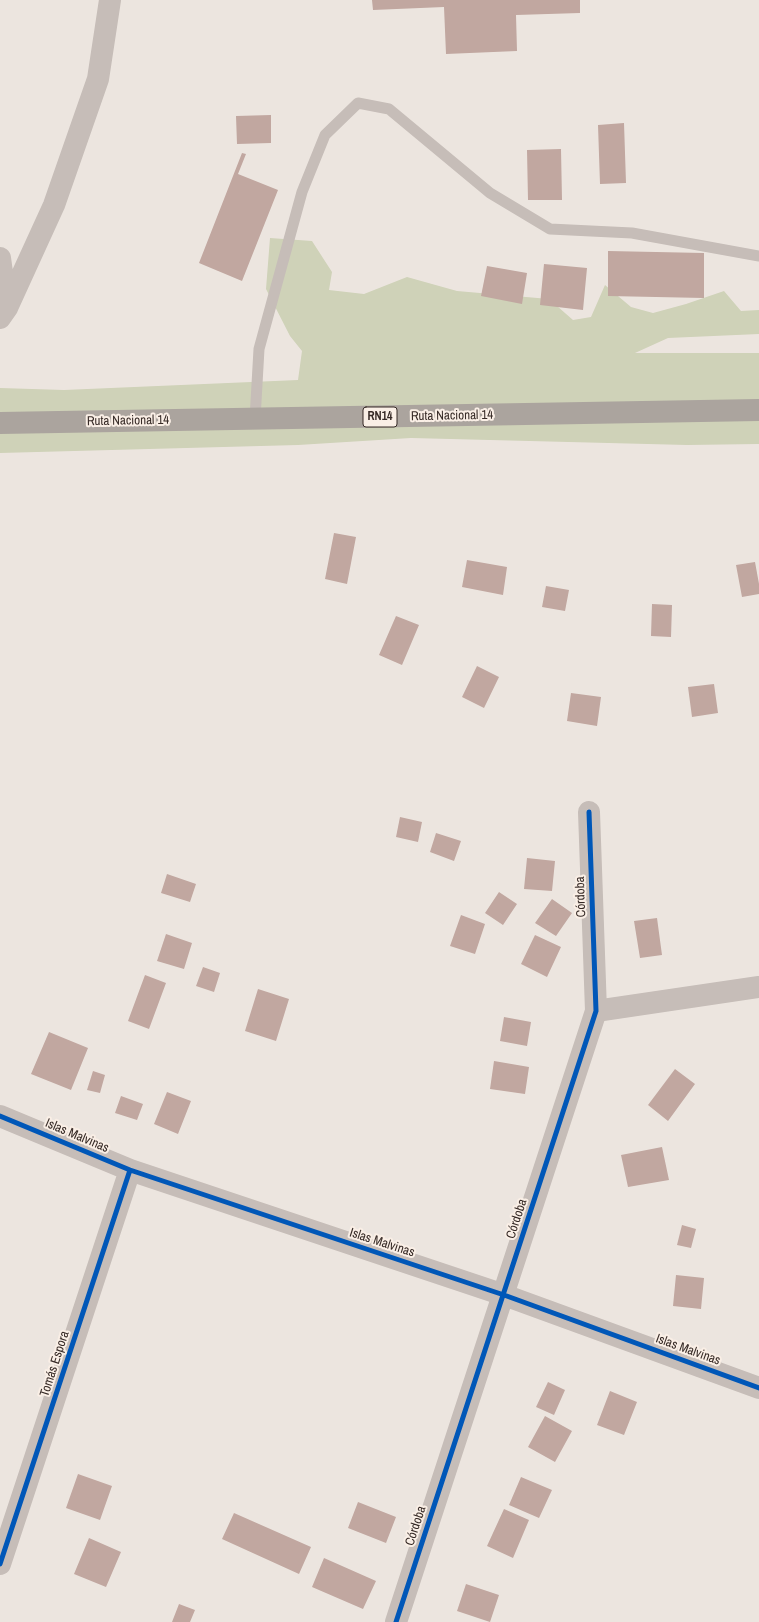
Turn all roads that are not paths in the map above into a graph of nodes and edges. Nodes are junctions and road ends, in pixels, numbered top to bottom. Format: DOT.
graph roads {
  1 [pos="110,0"];
  2 [pos="759,256"];
  3 [pos="0,258"];
  4 [pos="3,313"];
  5 [pos="759,410"];
  6 [pos="255,419"];
  7 [pos="0,423"];
  8 [pos="589,812"];
  9 [pos="759,987"];
  10 [pos="596,1011"];
  11 [pos="0,1116"];
  12 [pos="130,1170"];
  13 [pos="504,1295"];
  14 [pos="759,1388"];
  15 [pos="0,1564"];
  16 [pos="396,1622"];
  1 -- 4 [label="street"];
  2 -- 6 [label="lane"];
  3 -- 4 [label="street"];
  5 -- 6 [label="highway, Ruta Nacional 14 / RN14"];
  6 -- 7 [label="highway, Ruta Nacional 14 / RN14"];
  8 -- 10 [label="street, Córdoba"];
  9 -- 10 [label="street"];
  10 -- 13 [label="street, Córdoba"];
  11 -- 12 [label="street, Islas Malvinas"];
  12 -- 13 [label="street, Islas Malvinas"];
  12 -- 15 [label="street, Tomás Espora"];
  13 -- 14 [label="street, Islas Malvinas"];
  13 -- 16 [label="street, Córdoba"];
}
